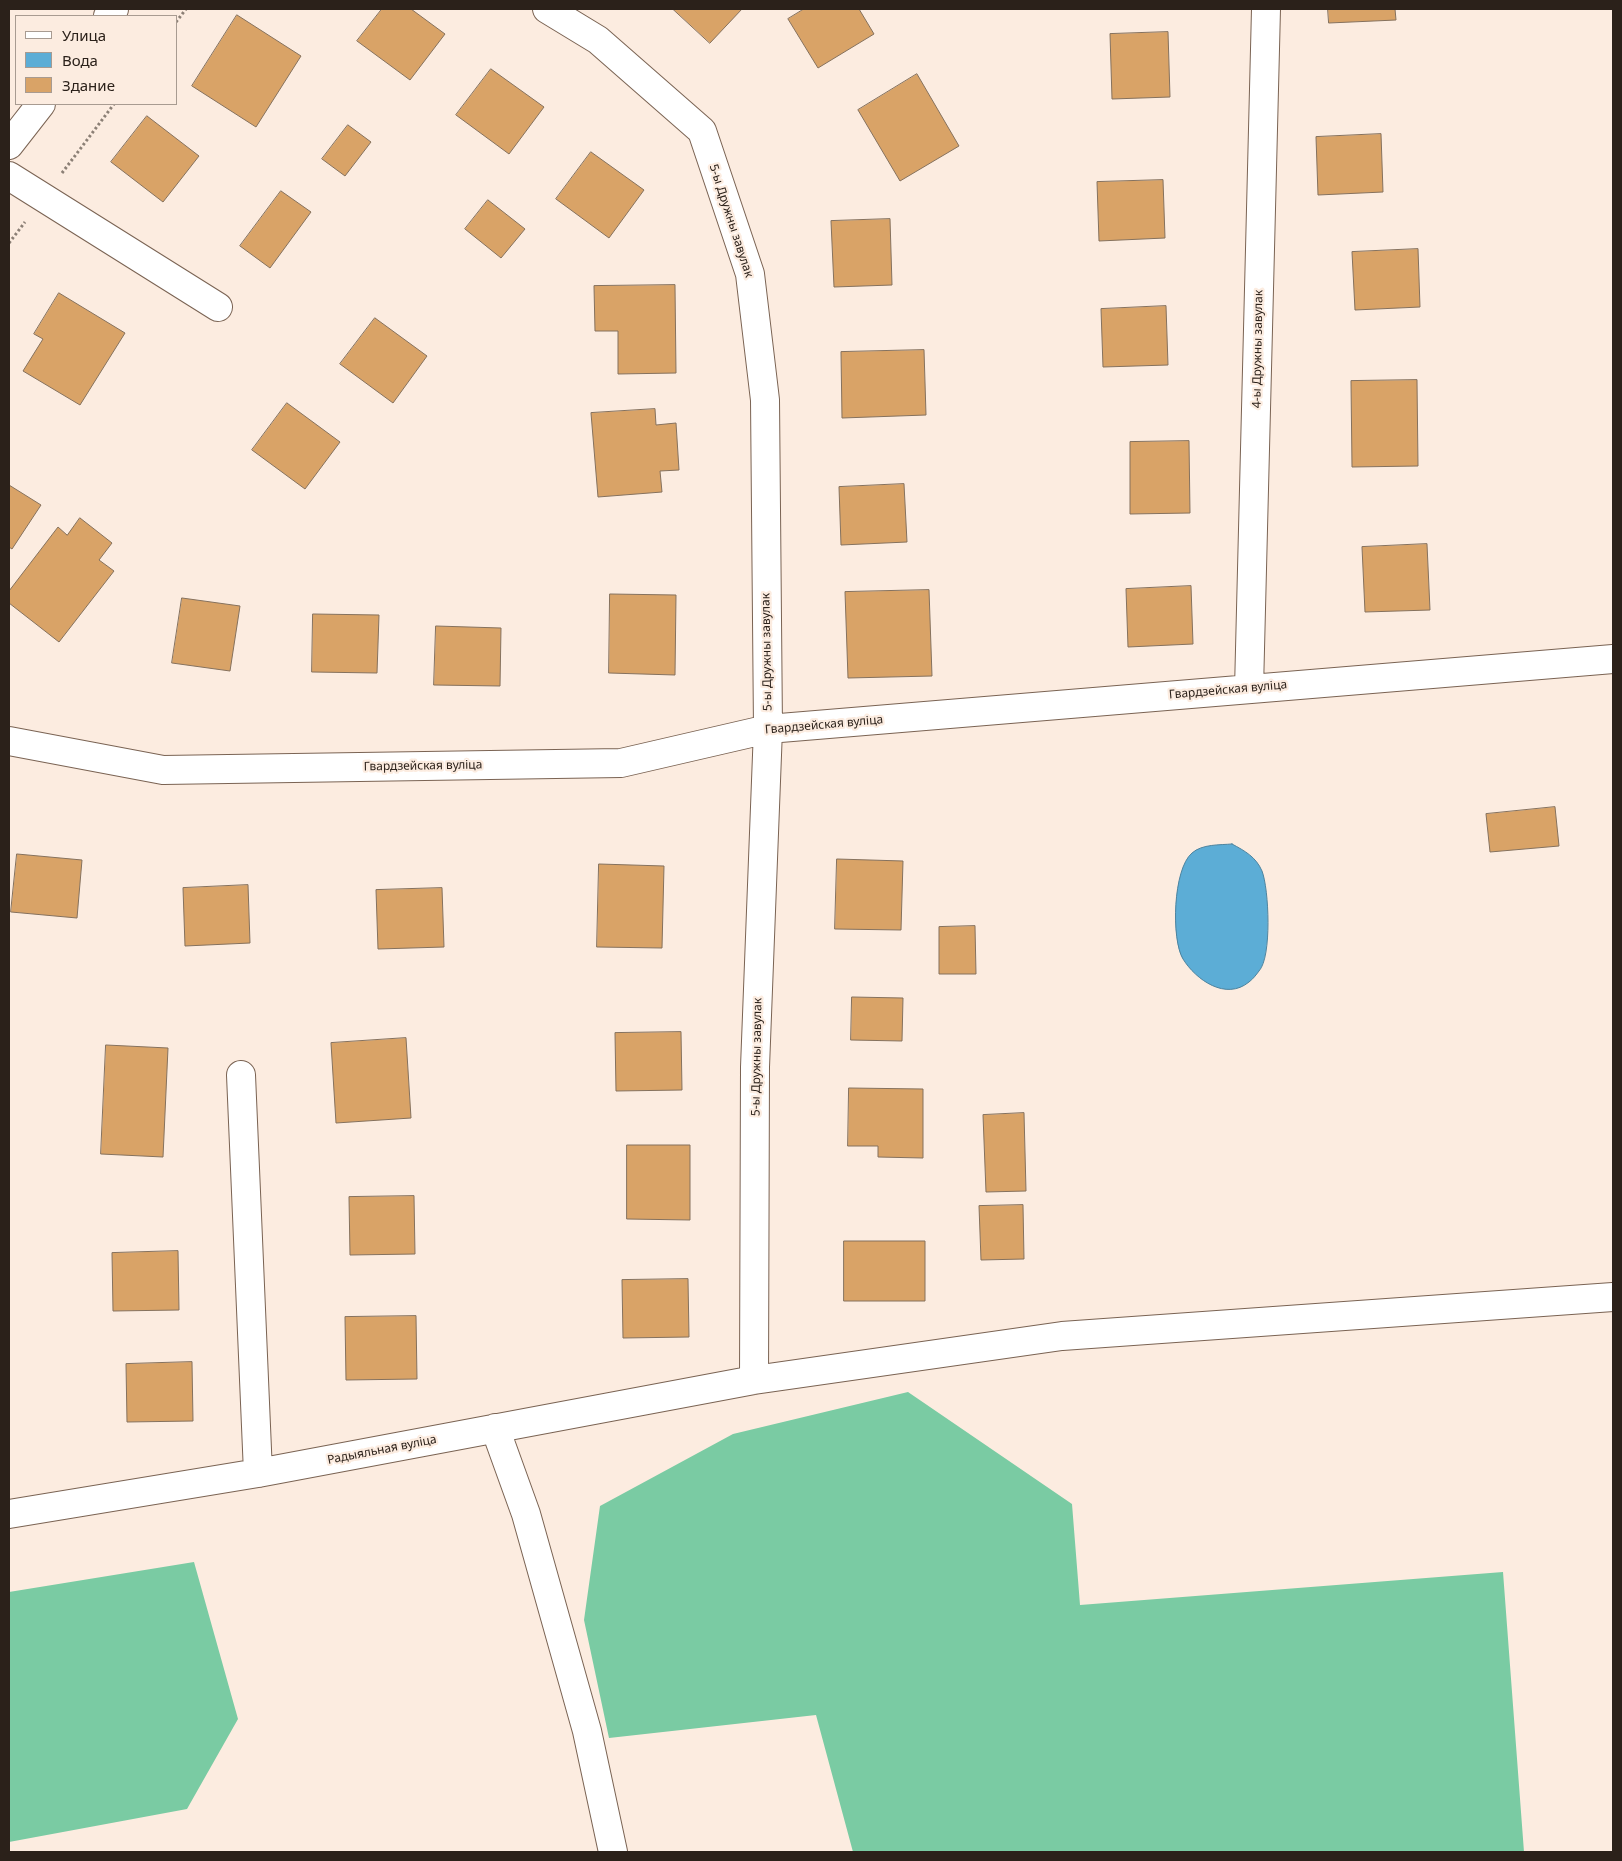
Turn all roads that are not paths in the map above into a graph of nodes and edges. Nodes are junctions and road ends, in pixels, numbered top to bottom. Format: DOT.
graph roads {
  1 [pos="547,9"];
  2 [pos="1266,9"];
  3 [pos="39,105"];
  4 [pos="9,145"];
  5 [pos="9,176"];
  6 [pos="218,307"];
  7 [pos="1613,660"];
  8 [pos="1250,688"];
  9 [pos="768,729"];
  10 [pos="9,741"];
  11 [pos="241,1075"];
  12 [pos="1613,1297"];
  13 [pos="754,1380"];
  14 [pos="495,1428"];
  15 [pos="258,1474"];
  16 [pos="9,1514"];
  17 [pos="613,1852"];
  1 -- 9 [label="street, 5-ы Дружны завулак"];
  2 -- 8 [label="street, 4-ы Дружны завулак"];
  3 -- 4 [label="street"];
  5 -- 6 [label="street"];
  7 -- 8 [label="street, Гвардзейская вуліца"];
  8 -- 9 [label="street, Гвардзейская вуліца"];
  9 -- 10 [label="street, Гвардзейская вуліца"];
  9 -- 13 [label="street, 5-ы Дружны завулак"];
  11 -- 15 [label="street"];
  12 -- 13 [label="street, Радыяльная вуліца"];
  13 -- 14 [label="street, Радыяльная вуліца"];
  14 -- 15 [label="street, Радыяльная вуліца"];
  14 -- 17 [label="street"];
  15 -- 16 [label="street, Радыяльная вуліца"];
}
